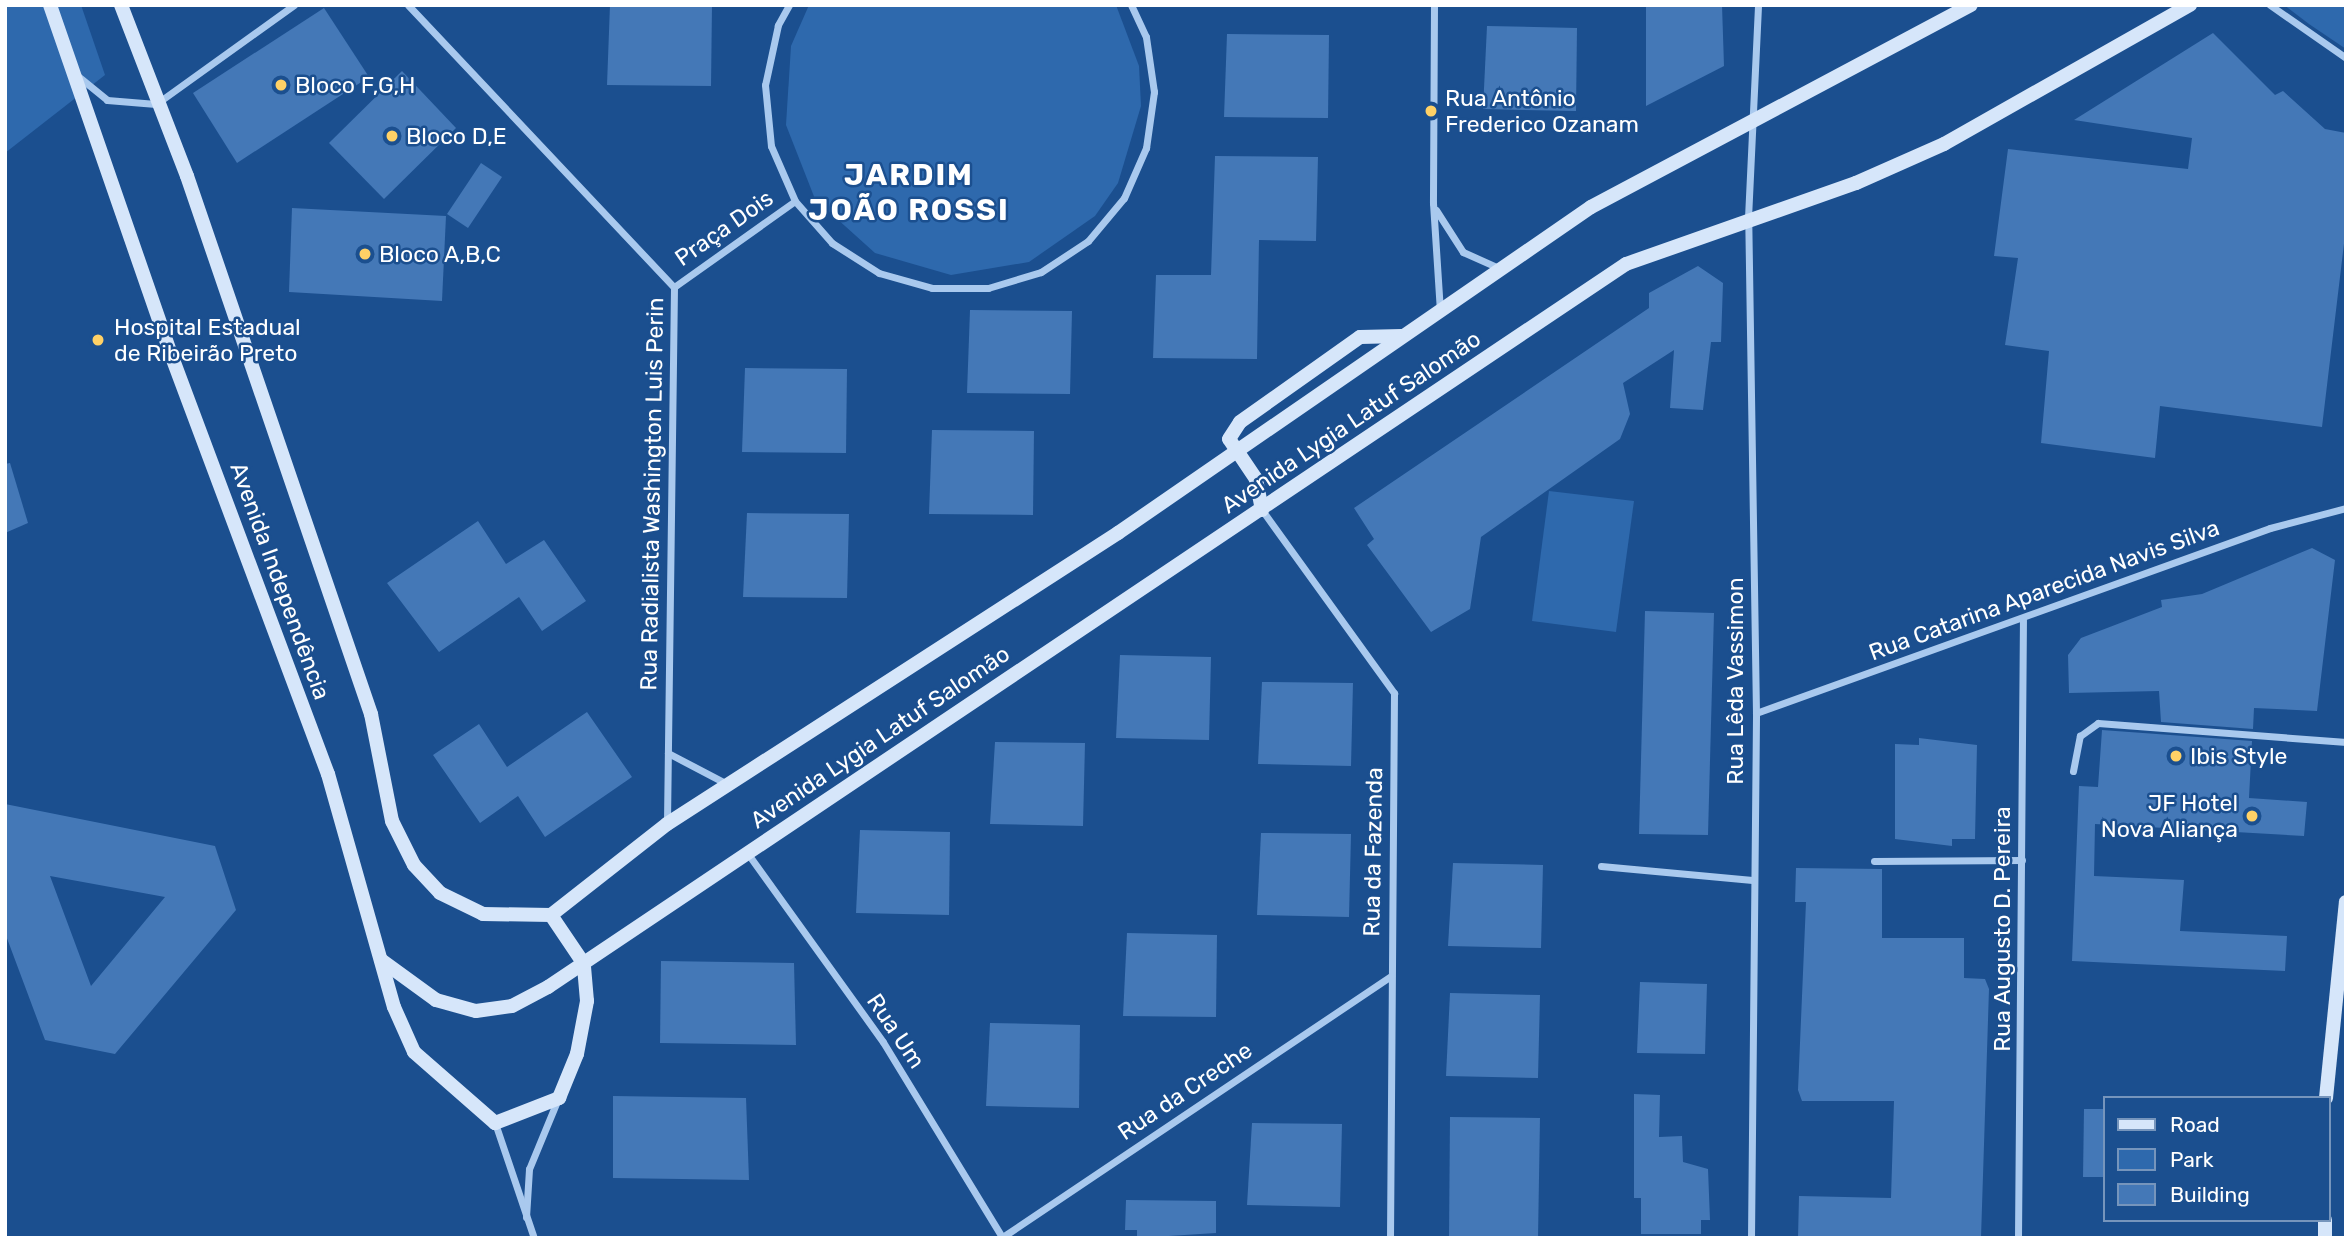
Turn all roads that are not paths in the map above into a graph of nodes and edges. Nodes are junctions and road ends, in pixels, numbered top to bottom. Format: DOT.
graph roads {
  1 [pos="50,5"];
  2 [pos="121,5"];
  3 [pos="294,5"];
  4 [pos="408,5"];
  5 [pos="789,5"];
  6 [pos="1131,5"];
  7 [pos="1434,5"];
  8 [pos="1758,5"];
  9 [pos="1971,5"];
  10 [pos="2190,5"];
  11 [pos="2270,5"];
  12 [pos="2346,58"];
  13 [pos="73,73"];
  14 [pos="156,104"];
  15 [pos="1756,125"];
  16 [pos="795,201"];
  17 [pos="1433,203"];
  18 [pos="1748,218"];
  19 [pos="1502,269"];
  20 [pos="674,287"];
  21 [pos="1440,310"];
  22 [pos="1402,336"];
  23 [pos="1236,449"];
  24 [pos="2346,508"];
  25 [pos="1262,510"];
  26 [pos="2023,620"];
  27 [pos="1756,713"];
  28 [pos="2346,743"];
  29 [pos="668,752"];
  30 [pos="2073,771"];
  31 [pos="727,784"];
  32 [pos="667,824"];
  33 [pos="748,854"];
  34 [pos="2022,860"];
  35 [pos="1874,861"];
  36 [pos="1601,866"];
  37 [pos="1752,880"];
  38 [pos="2346,902"];
  39 [pos="551,915"];
  40 [pos="381,960"];
  41 [pos="584,964"];
  42 [pos="1391,976"];
  43 [pos="2326,1096"];
  44 [pos="559,1098"];
  45 [pos="495,1123"];
  46 [pos="526,1217"];
  47 [pos="1001,1237"];
  48 [pos="534,1238"];
  49 [pos="1390,1238"];
  50 [pos="1751,1238"];
  51 [pos="2018,1238"];
  1 -- 13 [label="main road, Avenida Independência"];
  2 -- 14 [label="main road, Avenida Independência"];
  3 -- 14 [label="street"];
  4 -- 20 [label="street, Rua Radialista Washington Luis Perin"];
  5 -- 16 [label="street"];
  6 -- 16 [label="street"];
  7 -- 17 [label="street"];
  8 -- 15 [label="street, Rua Lêda Vassimon"];
  9 -- 15 [label="main road, Avenida Lygia Latuf Salomão"];
  10 -- 18 [label="main road, Avenida Lygia Latuf Salomão"];
  11 -- 12 [label="street"];
  13 -- 14 [label="street"];
  13 -- 40 [label="main road, Avenida Independência"];
  14 -- 39 [label="main road, Avenida Independência"];
  15 -- 18 [label="street, Rua Lêda Vassimon"];
  15 -- 19 [label="main road, Avenida Lygia Latuf Salomão"];
  16 -- 20 [label="street, Praça Dois"];
  17 -- 19 [label="street"];
  17 -- 21 [label="street"];
  18 -- 25 [label="main road, Avenida Lygia Latuf Salomão"];
  18 -- 27 [label="street, Rua Lêda Vassimon"];
  19 -- 21 [label="main road, Avenida Lygia Latuf Salomão"];
  20 -- 29 [label="street, Rua Radialista Washington Luis Perin"];
  21 -- 22 [label="main road, Avenida Lygia Latuf Salomão"];
  22 -- 23 [label="main road, Avenida Lygia Latuf Salomão"];
  22 -- 23 [label="main road"];
  23 -- 25 [label="main road"];
  23 -- 31 [label="main road, Avenida Lygia Latuf Salomão"];
  24 -- 26 [label="street, Rua Catarina Aparecida Navis Silva"];
  25 -- 33 [label="main road, Avenida Lygia Latuf Salomão"];
  25 -- 42 [label="street, Rua da Fazenda"];
  26 -- 27 [label="street, Rua Catarina Aparecida Navis Silva"];
  26 -- 34 [label="street, Rua Augusto D. Pereira"];
  27 -- 37 [label="street, Rua Lêda Vassimon"];
  28 -- 30 [label="street"];
  29 -- 31 [label="street"];
  29 -- 32 [label="street, Rua Radialista Washington Luis Perin"];
  31 -- 32 [label="main road, Avenida Lygia Latuf Salomão"];
  32 -- 39 [label="main road, Avenida Lygia Latuf Salomão"];
  33 -- 41 [label="main road, Avenida Lygia Latuf Salomão"];
  33 -- 47 [label="street, Rua Um"];
  34 -- 35 [label="street"];
  34 -- 51 [label="street, Rua Augusto D. Pereira"];
  36 -- 37 [label="street"];
  37 -- 50 [label="street, Rua Lêda Vassimon"];
  38 -- 43 [label="main road"];
  39 -- 41 [label="main road"];
  40 -- 41 [label="main road"];
  40 -- 45 [label="main road, Avenida Independência"];
  41 -- 44 [label="main road"];
  42 -- 47 [label="street, Rua da Creche"];
  42 -- 49 [label="street, Rua da Fazenda"];
  44 -- 45 [label="main road"];
  44 -- 46 [label="street"];
  45 -- 46 [label="street"];
  46 -- 48 [label="street"];
}
